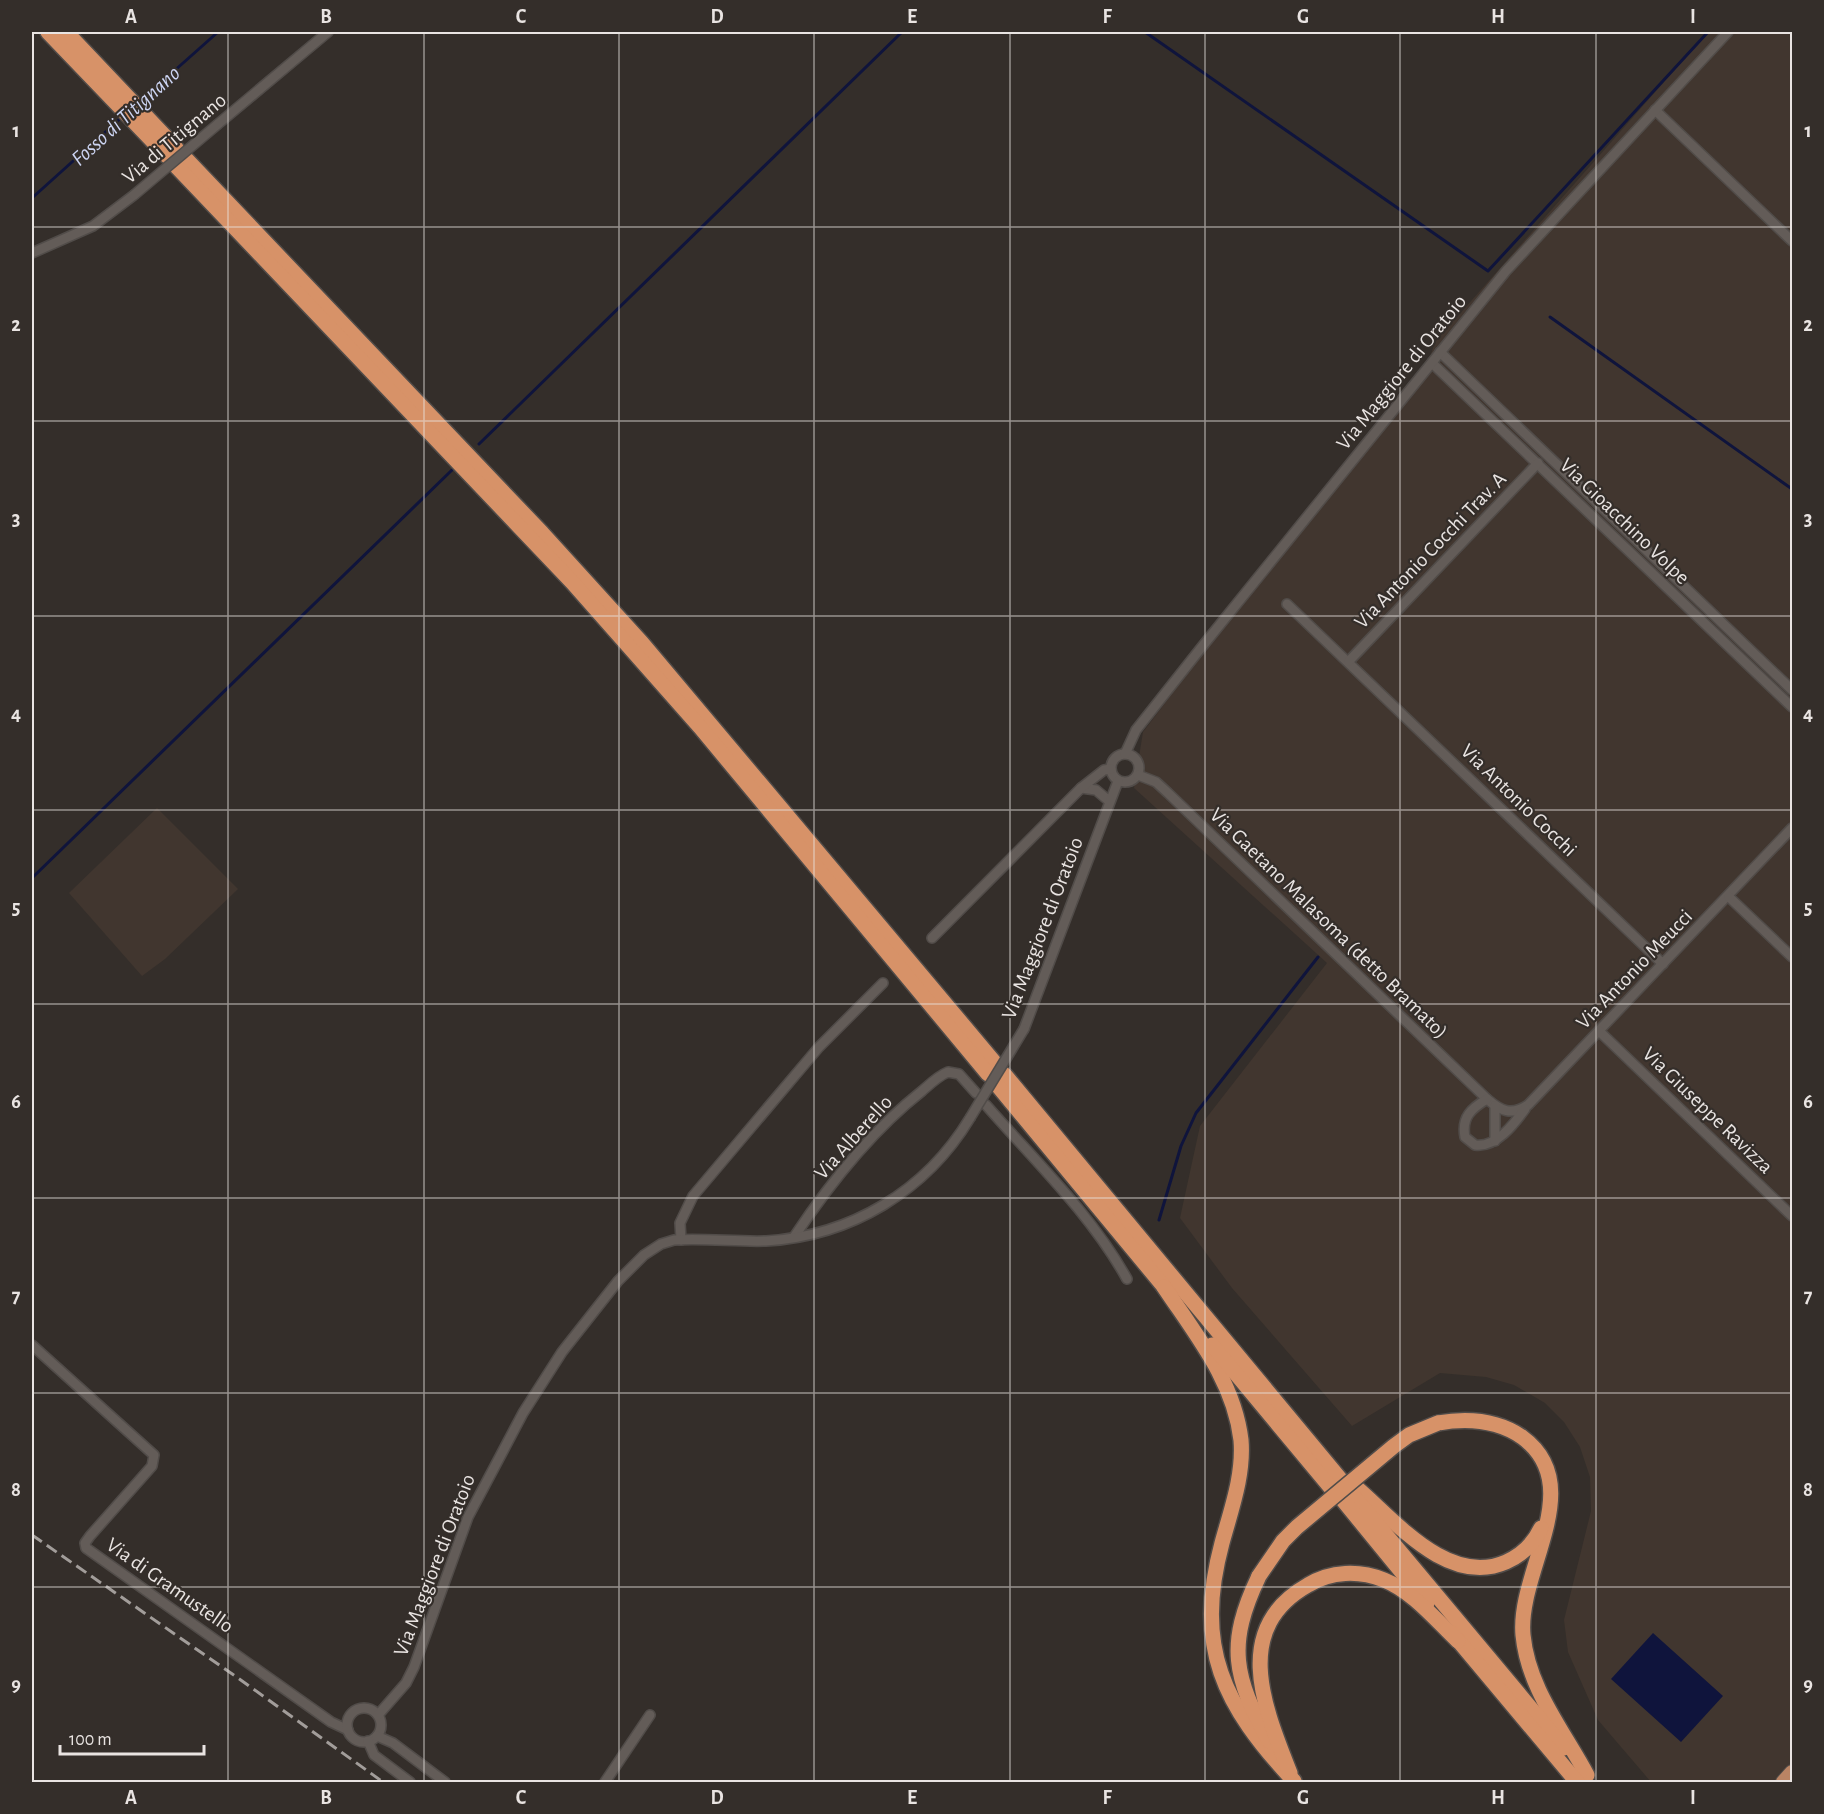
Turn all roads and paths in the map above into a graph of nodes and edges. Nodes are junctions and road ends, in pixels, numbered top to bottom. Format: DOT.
graph roads {
  1 [pos="48,32"];
  2 [pos="66,32"];
  3 [pos="328,32"];
  4 [pos="1728,32"];
  5 [pos="124,102"];
  6 [pos="1655,110"];
  7 [pos="1792,241"];
  8 [pos="32,253"];
  9 [pos="1440,352"];
  10 [pos="1432,363"];
  11 [pos="1538,463"];
  12 [pos="1287,603"];
  13 [pos="1349,661"];
  14 [pos="1792,690"];
  15 [pos="1792,707"];
  16 [pos="1125,754"];
  17 [pos="1111,769"];
  18 [pos="1138,775"];
  19 [pos="1118,781"];
  20 [pos="1081,788"];
  21 [pos="1109,801"];
  22 [pos="1792,828"];
  23 [pos="1729,897"];
  24 [pos="932,938"];
  25 [pos="1792,957"];
  26 [pos="1664,964"];
  27 [pos="883,983"];
  28 [pos="1599,1031"];
  29 [pos="996,1075"];
  30 [pos="976,1093"];
  31 [pos="1491,1103"];
  32 [pos="986,1105"];
  33 [pos="1528,1105"];
  34 [pos="1495,1141"];
  35 [pos="1792,1215"];
  36 [pos="794,1237"];
  37 [pos="681,1240"];
  38 [pos="1127,1279"];
  39 [pos="1164,1287"];
  40 [pos="32,1345"];
  41 [pos="1344,1487"];
  42 [pos="1550,1506"];
  43 [pos="1458,1641"];
  44 [pos="378,1715"];
  45 [pos="650,1715"];
  46 [pos="348,1730"];
  47 [pos="372,1738"];
  48 [pos="1792,1772"];
  49 [pos="1586,1780"];
  50 [pos="410,1782"];
  51 [pos="445,1782"];
  52 [pos="605,1782"];
  53 [pos="1294,1782"];
  54 [pos="1783,1782"];
  1 -- 5 [label="highway"];
  2 -- 5 [label="highway"];
  3 -- 8 [label="street, Via di Titignano, bridge"];
  4 -- 6 [label="street, Via Maggiore di Oratoio"];
  5 -- 29 [label="highway"];
  6 -- 7 [label="street"];
  6 -- 9 [label="street, Via Maggiore di Oratoio"];
  9 -- 10 [label="street, Via Maggiore di Oratoio"];
  9 -- 14 [label="street, Via Gioacchino Volpe"];
  10 -- 11 [label="street, Via Gioacchino Volpe"];
  10 -- 16 [label="street, Via Maggiore di Oratoio"];
  11 -- 13 [label="street, Via Antonio Cocchi Trav. A"];
  11 -- 15 [label="street, Via Gioacchino Volpe"];
  12 -- 13 [label="street, Via Antonio Cocchi"];
  13 -- 26 [label="street, Via Antonio Cocchi"];
  16 -- 17 [label="street, Via Maggiore di Oratoio"];
  16 -- 18 [label="street"];
  17 -- 19 [label="street"];
  17 -- 20 [label="street, Via Maggiore di Oratoio"];
  18 -- 19 [label="street"];
  18 -- 31 [label="street, Via Gaetano Malasoma (detto Bramato)"];
  19 -- 21 [label="street, Via Maggiore di Oratoio"];
  20 -- 21 [label="street"];
  20 -- 24 [label="street, Via Maggiore di Oratoio"];
  21 -- 36 [label="street, Via Maggiore di Oratoio, bridge"];
  22 -- 23 [label="street, Via Antonio Meucci"];
  23 -- 25 [label="street"];
  23 -- 26 [label="street, Via Antonio Meucci"];
  26 -- 28 [label="street, Via Antonio Meucci"];
  27 -- 37 [label="street"];
  28 -- 33 [label="street, Via Antonio Meucci"];
  28 -- 35 [label="street, Via Giuseppe Ravizza"];
  29 -- 39 [label="highway"];
  29 -- 41 [label="highway"];
  30 -- 36 [label="street, Via Alberello"];
  31 -- 33 [label="street"];
  31 -- 34 [label="street"];
  31 -- 34 [label="street"];
  32 -- 38 [label="street"];
  33 -- 34 [label="street, Via Antonio Meucci"];
  36 -- 37 [label="street, Via Maggiore di Oratoio"];
  37 -- 44 [label="street, Via Maggiore di Oratoio"];
  39 -- 41 [label="highway"];
  39 -- 53 [label="highway"];
  40 -- 46 [label="street, Via di Gramustello"];
  41 -- 42 [label="highway"];
  41 -- 43 [label="highway"];
  41 -- 49 [label="highway"];
  42 -- 49 [label="highway"];
  42 -- 53 [label="highway, bridge"];
  43 -- 49 [label="highway"];
  43 -- 53 [label="highway"];
  44 -- 46 [label="street"];
  44 -- 47 [label="street"];
  45 -- 52 [label="street"];
  46 -- 47 [label="street"];
  47 -- 50 [label="street"];
  47 -- 51 [label="street"];
  48 -- 54 [label="main road"];
}
